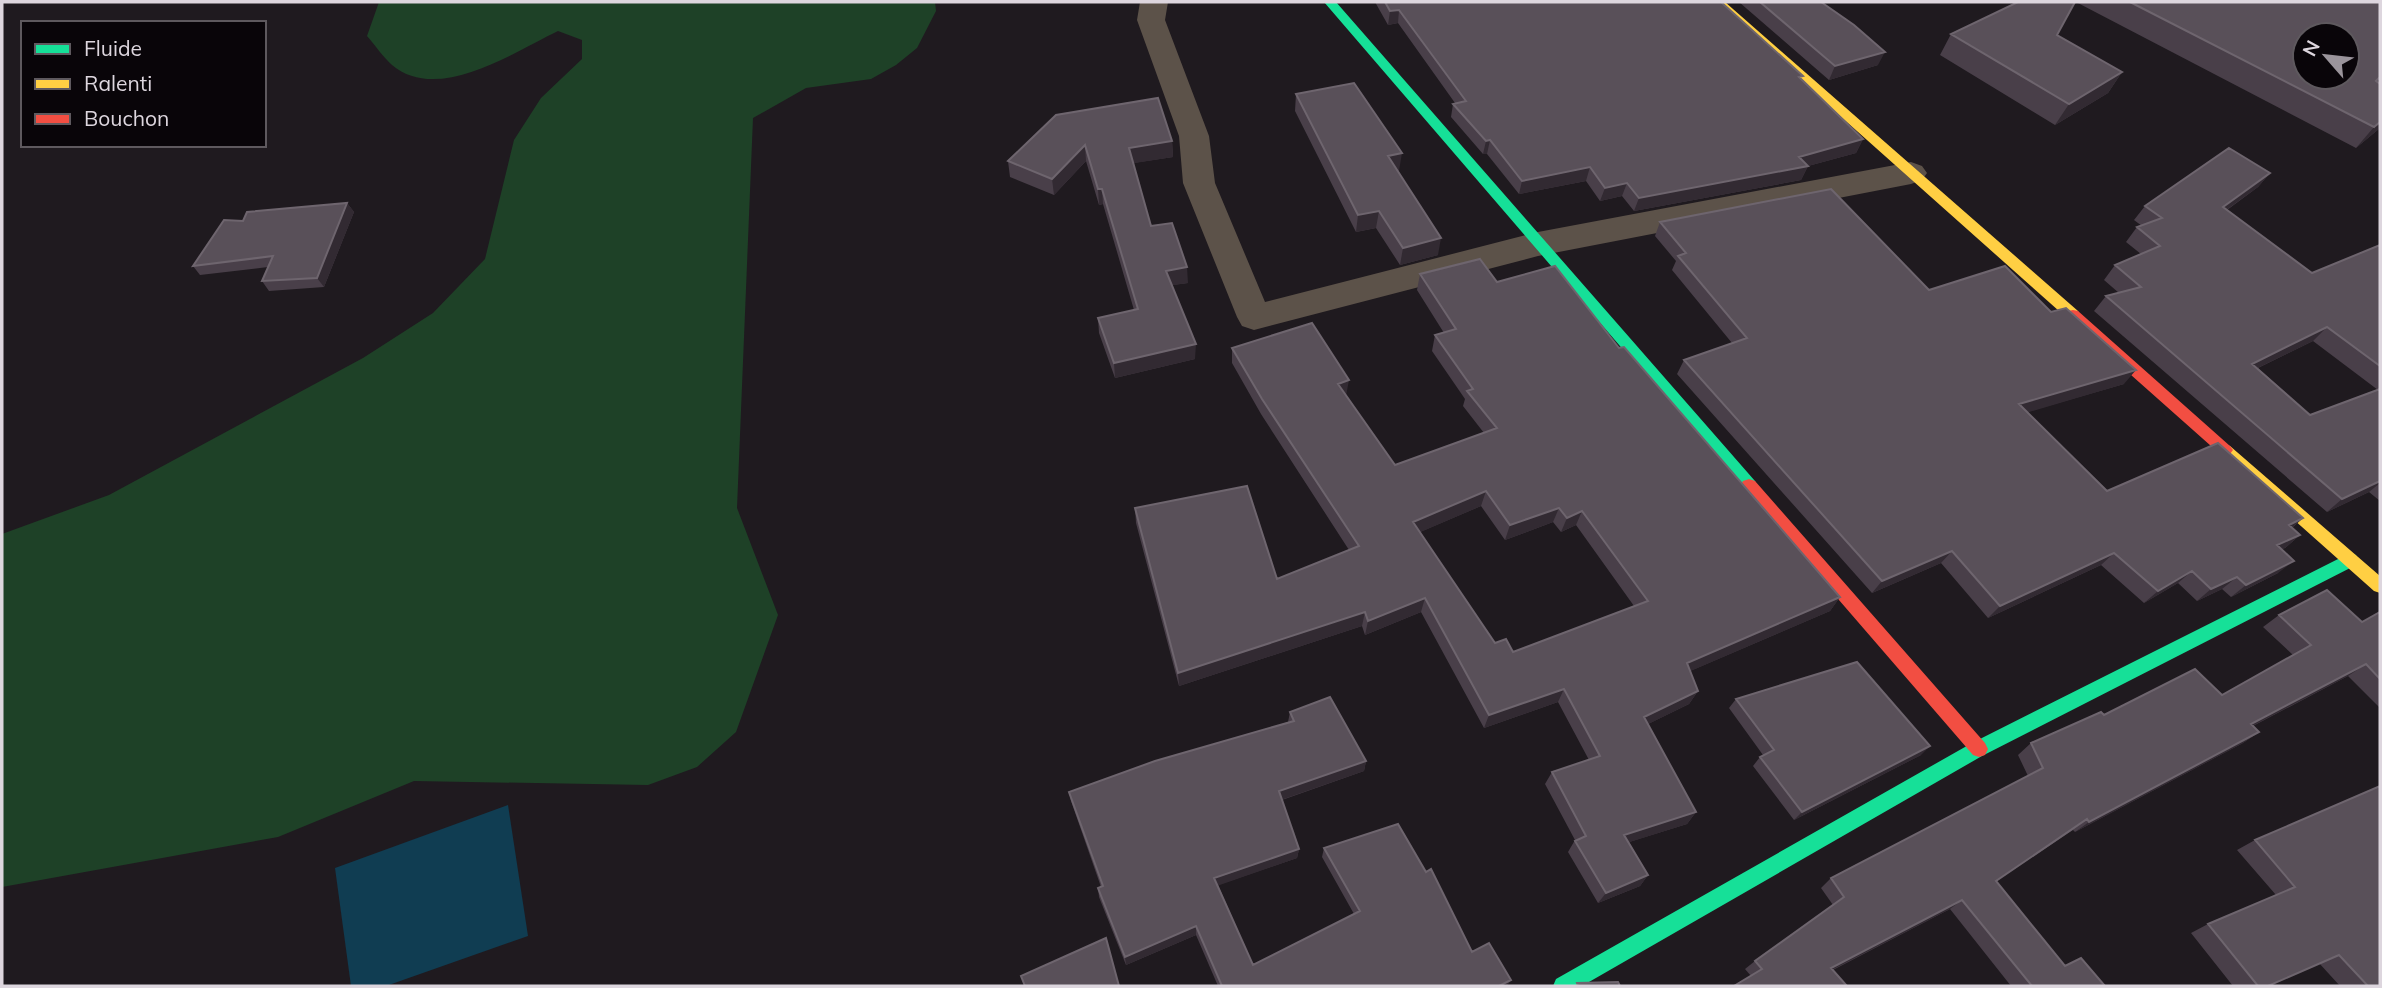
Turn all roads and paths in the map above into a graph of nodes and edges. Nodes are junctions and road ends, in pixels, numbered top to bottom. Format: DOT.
graph roads {
  1 [pos="1154,2"];
  2 [pos="1330,2"];
  3 [pos="1718,2"];
  4 [pos="1911,173"];
  5 [pos="1538,244"];
  6 [pos="2350,560"];
  7 [pos="2380,586"];
  8 [pos="1978,749"];
  9 [pos="1563,986"];
  1 -- 5 [label="street"];
  2 -- 5 [label="street"];
  3 -- 4 [label="street"];
  4 -- 5 [label="street"];
  4 -- 6 [label="street"];
  5 -- 8 [label="street"];
  6 -- 7 [label="street"];
  6 -- 8 [label="street"];
  8 -- 9 [label="street"];
}
